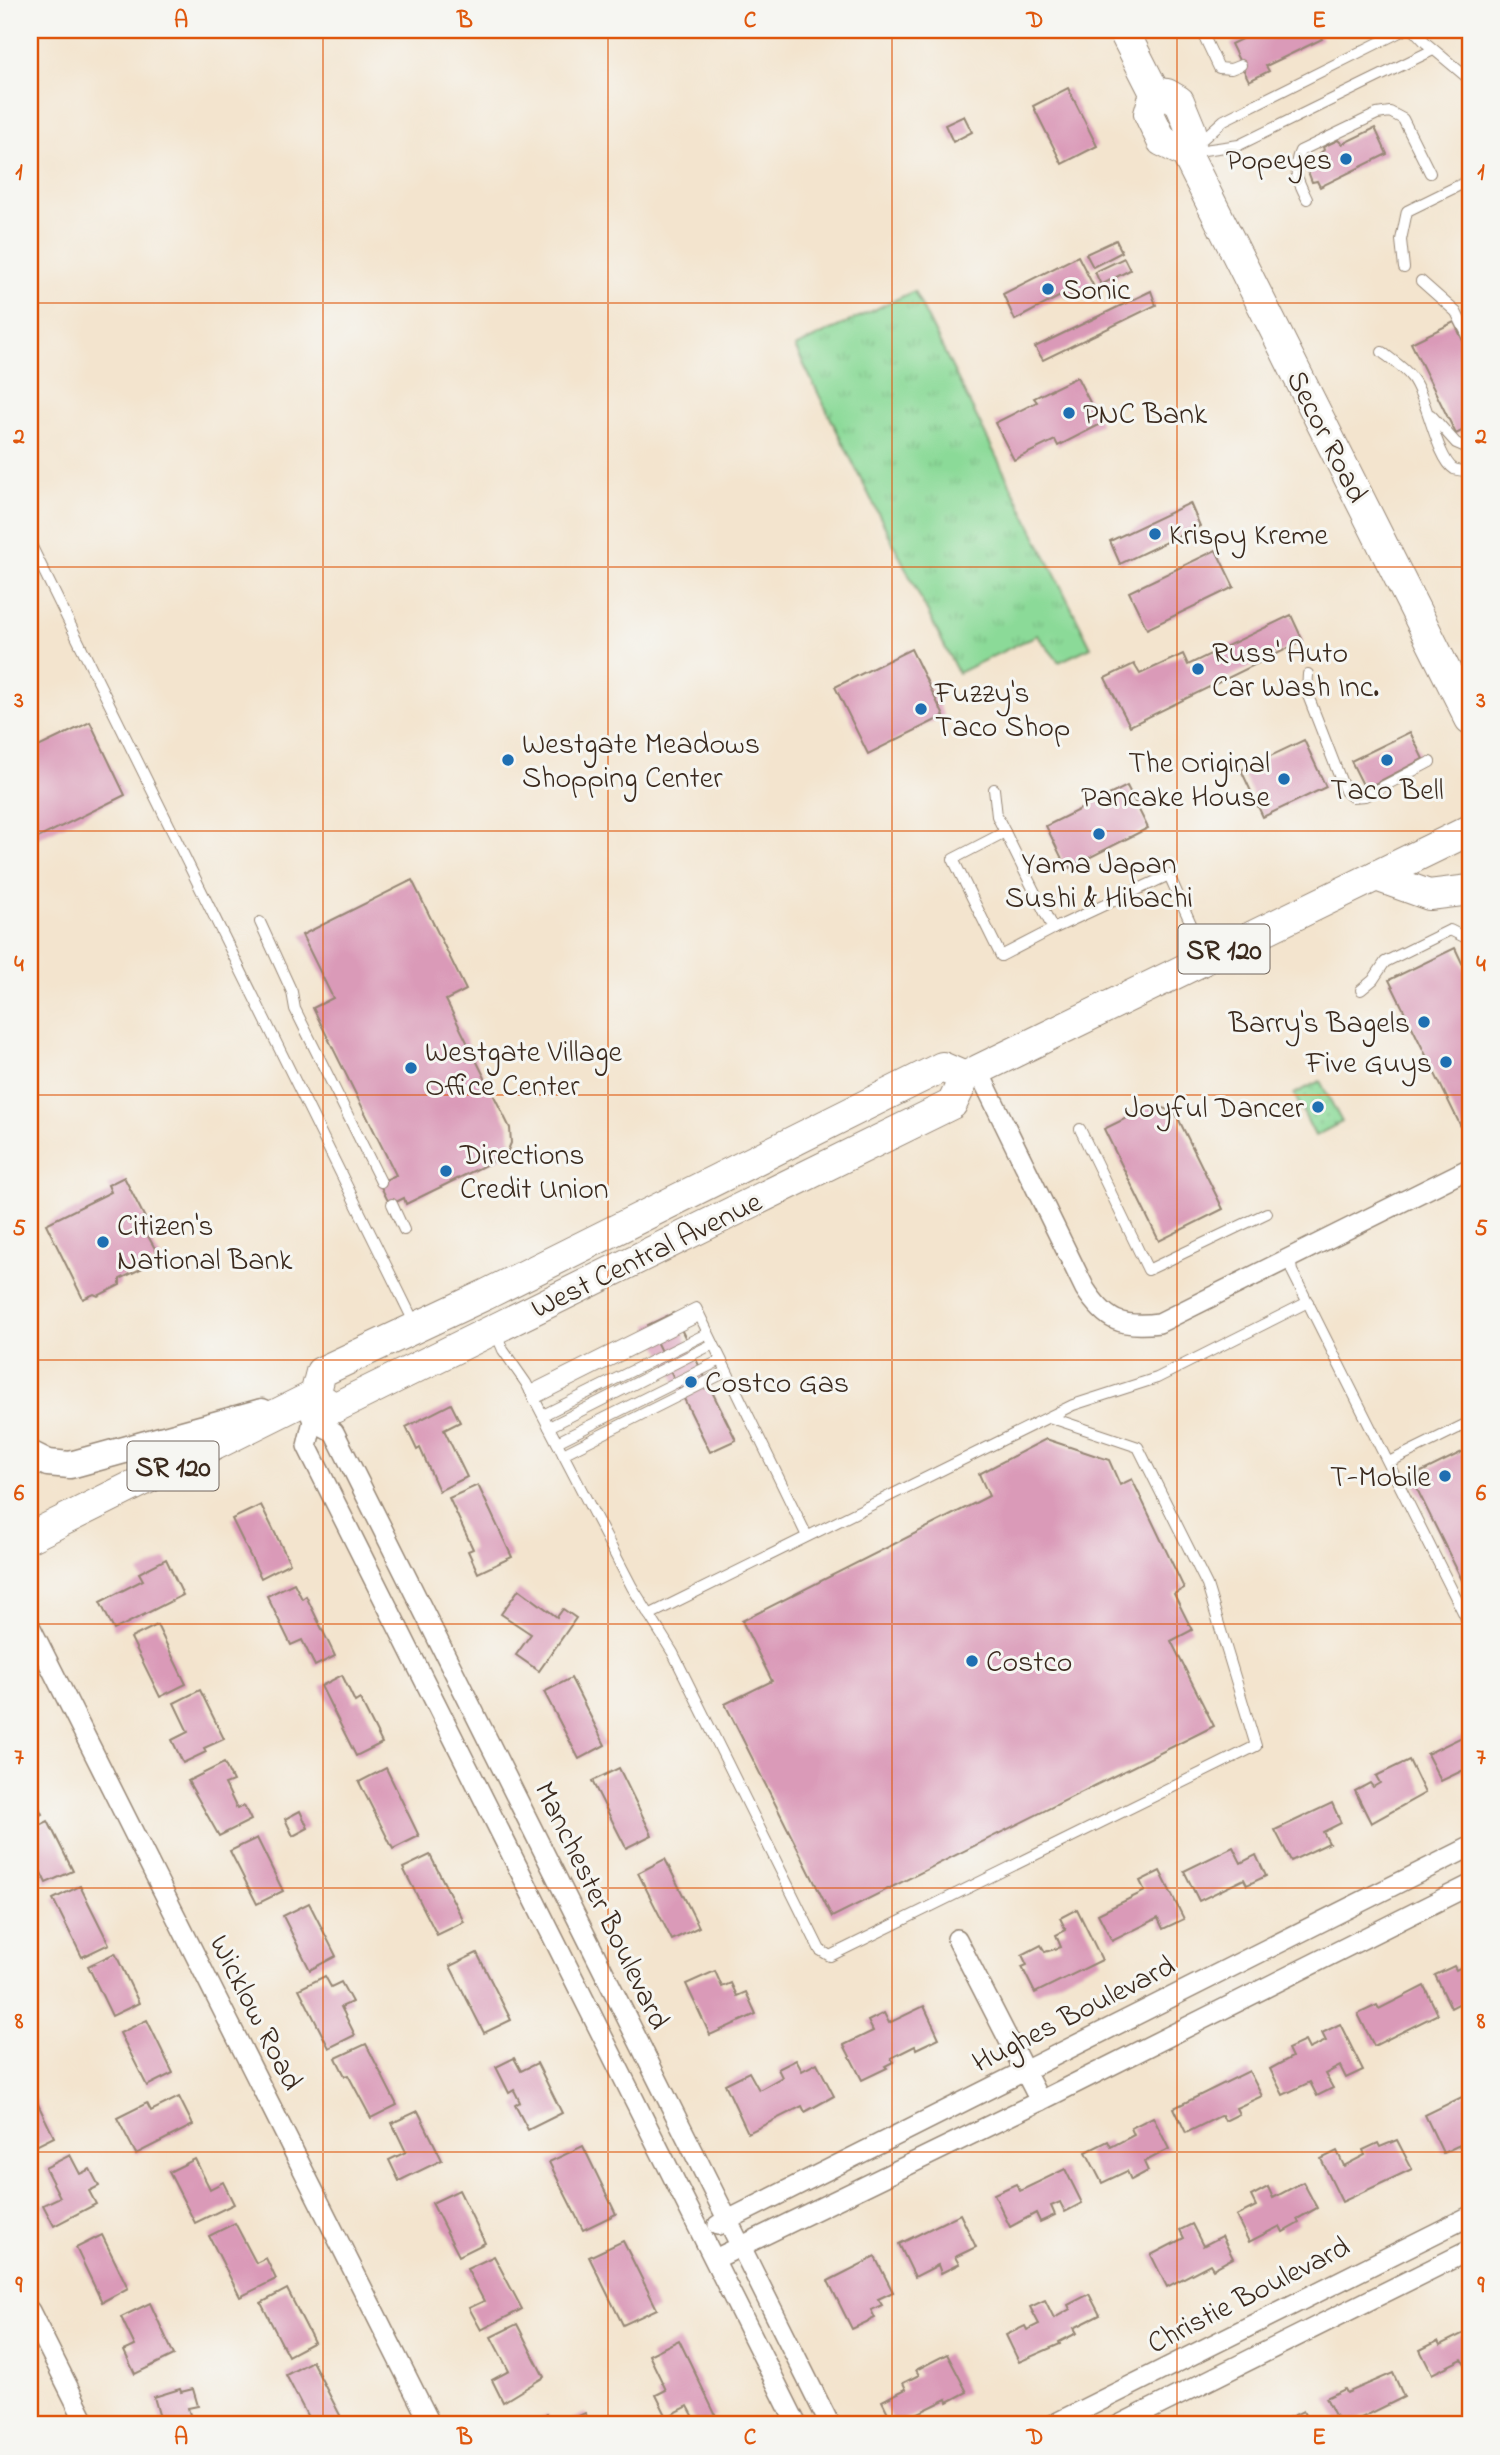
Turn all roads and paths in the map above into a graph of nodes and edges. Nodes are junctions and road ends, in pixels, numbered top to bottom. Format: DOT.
graph roads {
  1 [pos="1124,30"];
  2 [pos="1200,30"];
  3 [pos="1404,30"];
  4 [pos="1414,30"];
  5 [pos="1433,50"];
  6 [pos="1241,65"];
  7 [pos="1470,80"];
  8 [pos="1186,153"];
  9 [pos="1430,173"];
  10 [pos="1470,180"];
  11 [pos="1307,200"];
  12 [pos="1404,268"];
  13 [pos="1421,281"];
  14 [pos="1470,341"];
  15 [pos="1382,352"];
  16 [pos="1429,412"];
  17 [pos="1470,449"];
  18 [pos="1470,471"];
  19 [pos="30,543"];
  20 [pos="1308,674"];
  21 [pos="1461,677"];
  22 [pos="1470,719"];
  23 [pos="1430,762"];
  24 [pos="994,789"];
  25 [pos="1470,830"];
  26 [pos="1005,832"];
  27 [pos="1376,876"];
  28 [pos="1470,890"];
  29 [pos="260,922"];
  30 [pos="1053,929"];
  31 [pos="1470,940"];
  32 [pos="1207,957"];
  33 [pos="1361,990"];
  34 [pos="972,1074"];
  35 [pos="1080,1129"];
  36 [pos="1470,1168"];
  37 [pos="382,1182"];
  38 [pos="392,1204"];
  39 [pos="1267,1213"];
  40 [pos="644,1216"];
  41 [pos="404,1230"];
  42 [pos="1290,1258"];
  43 [pos="1308,1302"];
  44 [pos="416,1327"];
  45 [pos="494,1329"];
  46 [pos="708,1333"];
  47 [pos="713,1344"];
  48 [pos="721,1360"];
  49 [pos="726,1372"];
  50 [pos="532,1395"];
  51 [pos="311,1406"];
  52 [pos="543,1415"];
  53 [pos="1049,1417"];
  54 [pos="1470,1422"];
  55 [pos="549,1427"];
  56 [pos="557,1442"];
  57 [pos="30,1454"];
  58 [pos="563,1454"];
  59 [pos="1389,1462"];
  60 [pos="807,1536"];
  61 [pos="30,1537"];
  62 [pos="649,1615"];
  63 [pos="30,1626"];
  64 [pos="1470,1626"];
  65 [pos="1470,1847"];
  66 [pos="1470,1885"];
  67 [pos="957,1939"];
  68 [pos="1024,2070"];
  69 [pos="1040,2101"];
  70 [pos="1470,2216"];
  71 [pos="727,2220"];
  72 [pos="702,2232"];
  73 [pos="741,2247"];
  74 [pos="1470,2250"];
  75 [pos="715,2259"];
  76 [pos="30,2311"];
  77 [pos="823,2423"];
  78 [pos="88,2425"];
  79 [pos="431,2425"];
  80 [pos="797,2425"];
  81 [pos="1052,2425"];
  82 [pos="1119,2425"];
  1 -- 8 [label="main road, Secor Road"];
  2 -- 6 [label="lane"];
  3 -- 8 [label="lane"];
  4 -- 5 [label="lane"];
  5 -- 7 [label="lane"];
  5 -- 8 [label="lane"];
  8 -- 21 [label="main road, Secor Road"];
  9 -- 11 [label="lane"];
  10 -- 12 [label="lane"];
  13 -- 14 [label="lane"];
  15 -- 16 [label="lane"];
  16 -- 17 [label="lane"];
  16 -- 18 [label="lane"];
  19 -- 44 [label="lane"];
  20 -- 23 [label="lane"];
  21 -- 22 [label="main road, Secor Road"];
  24 -- 26 [label="lane"];
  25 -- 27 [label="main road, SR 120"];
  26 -- 30 [label="lane"];
  26 -- 30 [label="lane"];
  27 -- 28 [label="main road"];
  27 -- 32 [label="main road, SR 120"];
  29 -- 37 [label="lane"];
  30 -- 32 [label="lane"];
  31 -- 33 [label="lane"];
  32 -- 34 [label="main road, SR 120"];
  34 -- 40 [label="main road, West Central Avenue"];
  34 -- 42 [label="street"];
  34 -- 45 [label="main road, West Central Avenue"];
  35 -- 39 [label="lane"];
  36 -- 42 [label="street"];
  38 -- 41 [label="lane"];
  40 -- 44 [label="main road, West Central Avenue"];
  40 -- 45 [label="main road"];
  42 -- 43 [label="lane"];
  43 -- 53 [label="lane"];
  43 -- 59 [label="lane"];
  44 -- 51 [label="main road, West Central Avenue"];
  45 -- 50 [label="lane"];
  45 -- 51 [label="main road, West Central Avenue"];
  46 -- 47 [label="lane"];
  46 -- 50 [label="lane"];
  46 -- 52 [label="lane"];
  47 -- 48 [label="lane"];
  47 -- 55 [label="lane"];
  48 -- 49 [label="lane"];
  48 -- 56 [label="lane"];
  49 -- 58 [label="lane"];
  49 -- 60 [label="lane"];
  50 -- 52 [label="lane"];
  51 -- 57 [label="street"];
  51 -- 61 [label="main road, SR 120"];
  51 -- 71 [label="street, Manchester Boulevard"];
  51 -- 72 [label="street, Manchester Boulevard"];
  52 -- 55 [label="lane"];
  53 -- 60 [label="lane"];
  53 -- 62 [label="lane"];
  54 -- 59 [label="lane"];
  55 -- 56 [label="lane"];
  56 -- 58 [label="lane"];
  58 -- 62 [label="lane"];
  59 -- 64 [label="lane"];
  60 -- 62 [label="lane"];
  63 -- 79 [label="street, Wicklow Road"];
  65 -- 68 [label="street, Hughes Boulevard"];
  66 -- 69 [label="street"];
  67 -- 68 [label="street"];
  68 -- 69 [label="street"];
  68 -- 71 [label="street, Hughes Boulevard"];
  69 -- 73 [label="street"];
  70 -- 81 [label="street, Christie Boulevard"];
  71 -- 72 [label="street, Hughes Boulevard"];
  71 -- 73 [label="street, Manchester Boulevard"];
  72 -- 75 [label="street, Manchester Boulevard"];
  73 -- 75 [label="street"];
  73 -- 77 [label="street, Manchester Boulevard"];
  74 -- 82 [label="street, Christie Boulevard"];
  75 -- 80 [label="street, Manchester Boulevard"];
  76 -- 78 [label="street"];
}
